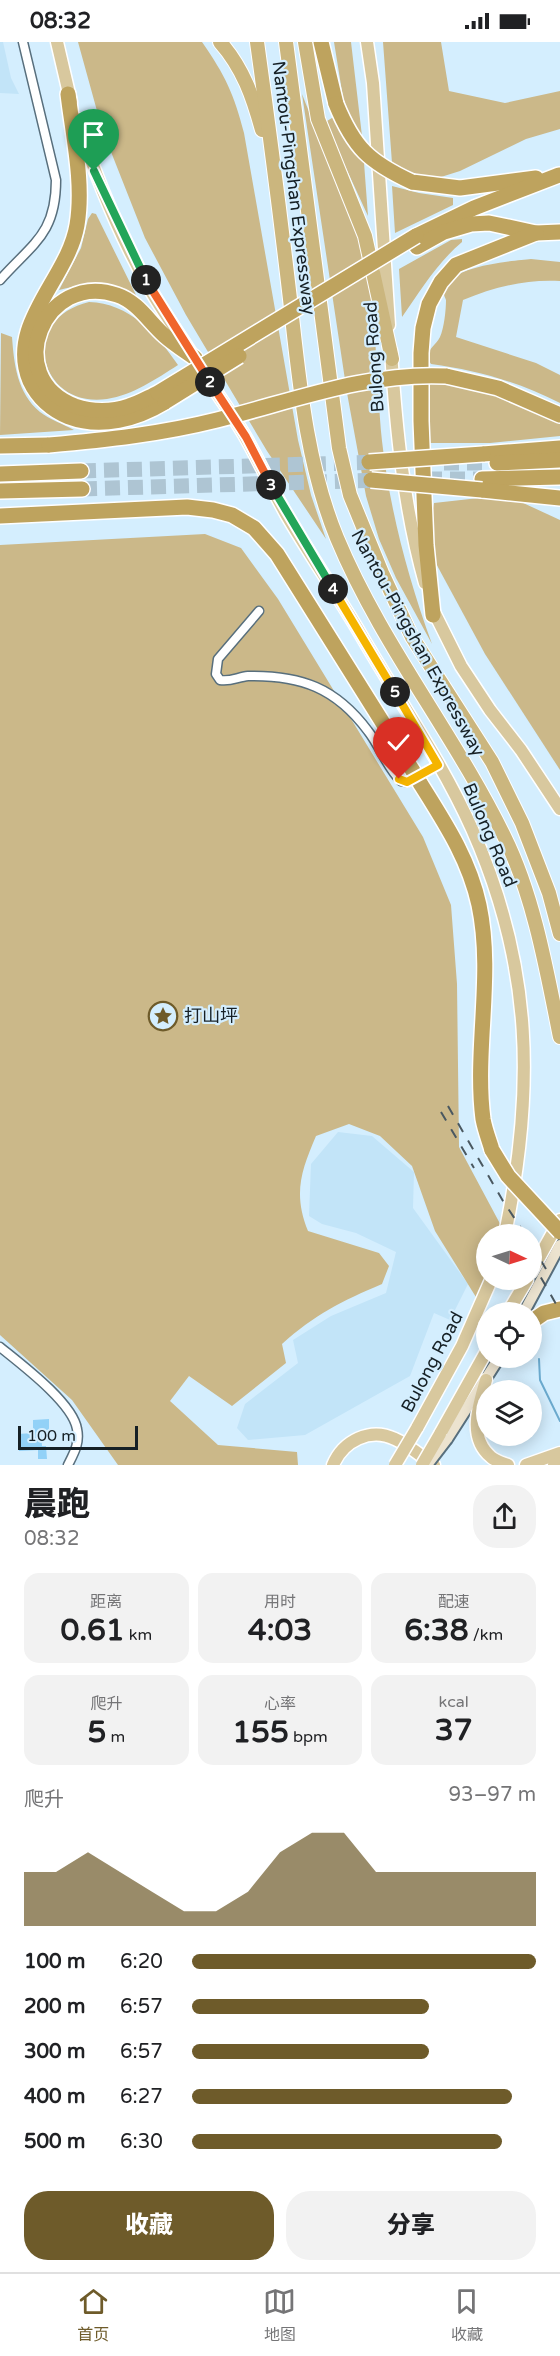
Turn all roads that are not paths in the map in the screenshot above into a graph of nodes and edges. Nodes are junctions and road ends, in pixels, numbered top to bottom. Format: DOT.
graph roads {
  1 [pos="23,42"];
  2 [pos="57,42"];
  3 [pos="220,42"];
  4 [pos="257,42"];
  5 [pos="286,42"];
  6 [pos="305,42"];
  7 [pos="321,42"];
  8 [pos="328,42"];
  9 [pos="367,42"];
  10 [pos="68,94"];
  11 [pos="336,104"];
  12 [pos="560,175"];
  13 [pos="278,196"];
  14 [pos="560,231"];
  15 [pos="536,233"];
  16 [pos="416,242"];
  17 [pos="0,280"];
  18 [pos="195,358"];
  19 [pos="392,359"];
  20 [pos="162,397"];
  21 [pos="560,415"];
  22 [pos="0,446"];
  23 [pos="560,448"];
  24 [pos="483,459"];
  25 [pos="560,460"];
  26 [pos="369,462"];
  27 [pos="81,471"];
  28 [pos="0,474"];
  29 [pos="560,477"];
  30 [pos="371,480"];
  31 [pos="482,484"];
  32 [pos="82,489"];
  33 [pos="0,491"];
  34 [pos="560,498"];
  35 [pos="0,516"];
  36 [pos="259,611"];
  37 [pos="433,615"];
  38 [pos="438,765"];
  39 [pos="560,809"];
  40 [pos="560,934"];
  41 [pos="560,1036"];
  42 [pos="560,1220"];
  43 [pos="507,1224"];
  44 [pos="560,1232"];
  45 [pos="560,1245"];
  46 [pos="542,1252"];
  47 [pos="487,1290"];
  48 [pos="529,1302"];
  49 [pos="560,1309"];
  50 [pos="542,1314"];
  51 [pos="0,1347"];
  52 [pos="478,1368"];
  53 [pos="493,1368"];
  54 [pos="486,1380"];
  55 [pos="476,1394"];
  56 [pos="444,1437"];
  57 [pos="483,1446"];
  58 [pos="556,1460"];
  59 [pos="68,1465"];
  60 [pos="333,1465"];
  61 [pos="395,1465"];
  62 [pos="424,1465"];
  63 [pos="434,1465"];
  64 [pos="508,1465"];
  65 [pos="526,1465"];
  1 -- 17 [label="street"];
  2 -- 10 [label="main road, Bulong Road"];
  3 -- 13 [label="highway"];
  4 -- 13 [label="highway, Nantou-Pingshan Expressway"];
  5 -- 40 [label="highway, Nantou-Pingshan Expressway"];
  6 -- 19 [label="highway"];
  7 -- 11 [label="highway"];
  8 -- 11 [label="main road"];
  9 -- 19 [label="main road, Bulong Road"];
  10 -- 18 [label="main road, Bulong Road"];
  10 -- 20 [label="highway"];
  11 -- 12 [label="highway, bridge"];
  12 -- 16 [label="highway"];
  13 -- 41 [label="highway, Nantou-Pingshan Expressway"];
  14 -- 15 [label="highway"];
  15 -- 16 [label="highway"];
  15 -- 37 [label="highway"];
  16 -- 20 [label="highway, bridge"];
  18 -- 20 [label="highway"];
  18 -- 38 [label="main road, Bulong Road"];
  19 -- 37 [label="main road, Bulong Road"];
  21 -- 22 [label="highway, bridge"];
  23 -- 24 [label="highway"];
  24 -- 25 [label="highway"];
  24 -- 26 [label="highway, bridge"];
  27 -- 28 [label="highway"];
  29 -- 31 [label="highway"];
  30 -- 31 [label="highway, bridge"];
  31 -- 34 [label="highway"];
  32 -- 33 [label="highway"];
  35 -- 44 [label="highway, bridge"];
  36 -- 38 [label="street"];
  37 -- 39 [label="main road, Bulong Road"];
  38 -- 43 [label="main road, Bulong Road"];
  42 -- 46 [label="main road"];
  45 -- 48 [label="main road"];
  47 -- 61 [label="main road, Bulong Road, bridge"];
  49 -- 50 [label="highway"];
  51 -- 59 [label="street"];
  52 -- 56 [label="main road"];
  53 -- 54 [label="main road"];
  55 -- 56 [label="main road"];
  56 -- 62 [label="main road, bridge"];
  57 -- 64 [label="main road"];
  58 -- 65 [label="main road"];
  60 -- 63 [label="main road"];
}
